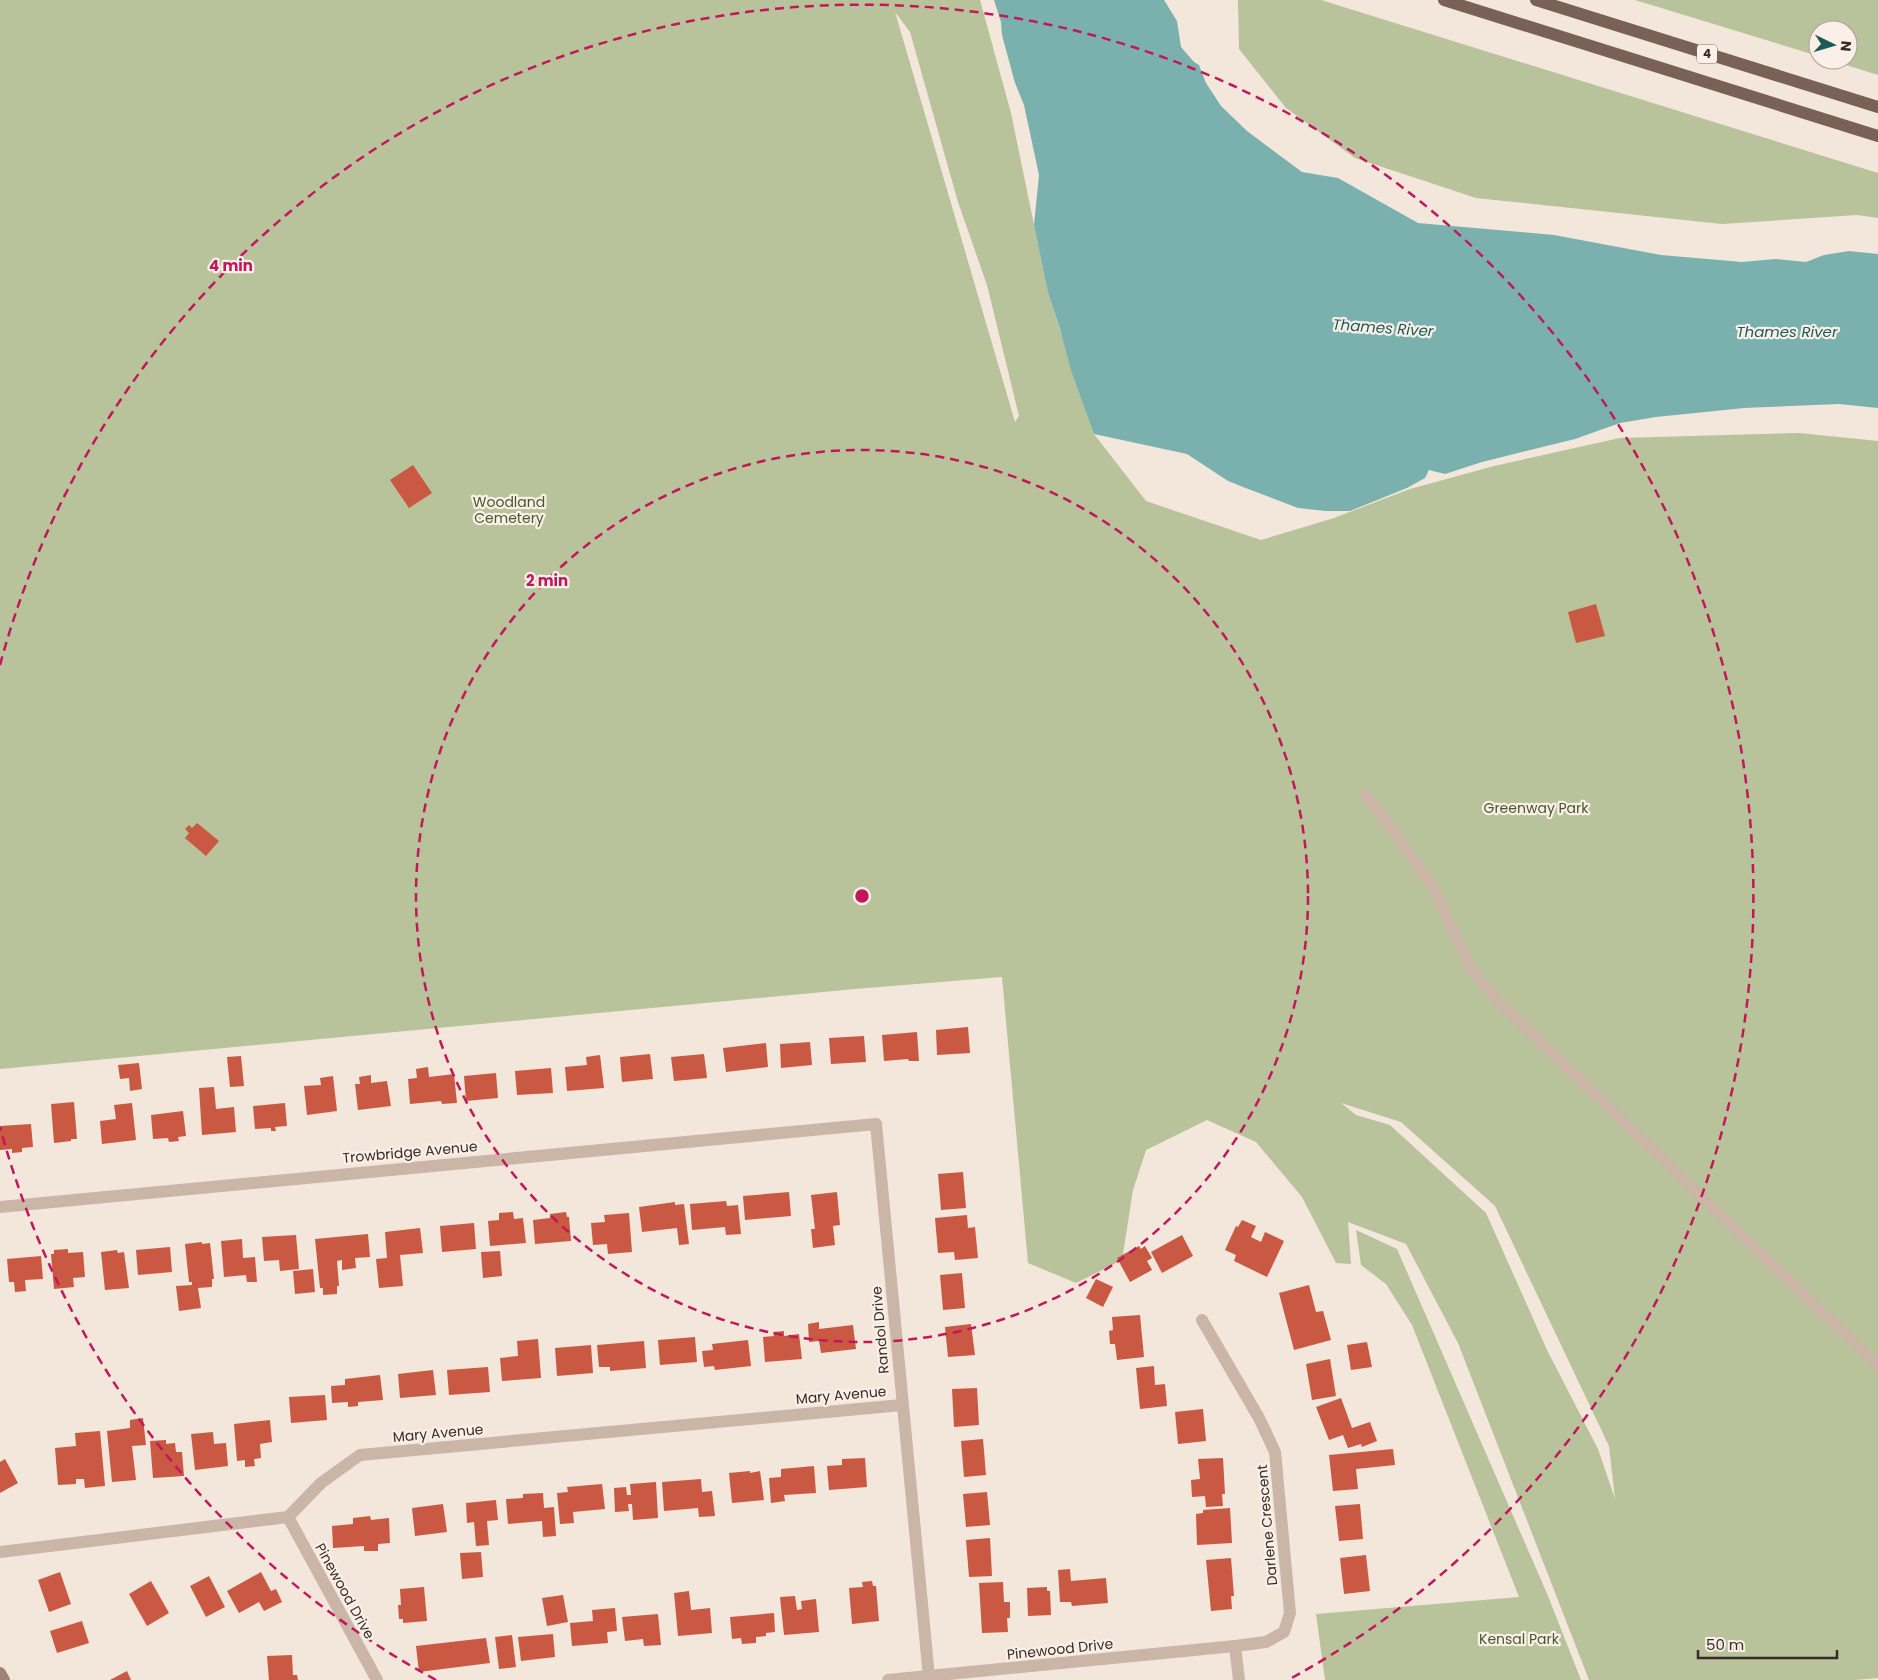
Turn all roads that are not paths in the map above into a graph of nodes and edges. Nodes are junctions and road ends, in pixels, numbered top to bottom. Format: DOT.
graph roads {
  1 [pos="1444,0"];
  2 [pos="1536,0"];
  3 [pos="1878,107"];
  4 [pos="1878,136"];
  5 [pos="1365,795"];
  6 [pos="822,1128"];
  7 [pos="0,1207"];
  8 [pos="1202,1320"];
  9 [pos="1878,1366"];
  10 [pos="902,1405"];
  11 [pos="288,1517"];
  12 [pos="0,1552"];
  13 [pos="1235,1646"];
  14 [pos="0,1673"];
  15 [pos="929,1676"];
  16 [pos="4,1680"];
  17 [pos="377,1680"];
  18 [pos="888,1680"];
  19 [pos="1239,1680"];
  1 -- 4 [label="main road"];
  2 -- 3 [label="main road, 4"];
  5 -- 9 [label="lane"];
  6 -- 7 [label="street, Trowbridge Avenue"];
  6 -- 10 [label="street, Randol Drive"];
  8 -- 13 [label="street, Darlene Crescent"];
  10 -- 11 [label="street, Mary Avenue"];
  10 -- 15 [label="street, Randol Drive"];
  11 -- 12 [label="street"];
  11 -- 17 [label="street, Pinewood Drive"];
  13 -- 15 [label="street, Pinewood Drive"];
  13 -- 19 [label="street"];
  14 -- 16 [label="main road"];
  15 -- 18 [label="street, Pinewood Drive"];
}
